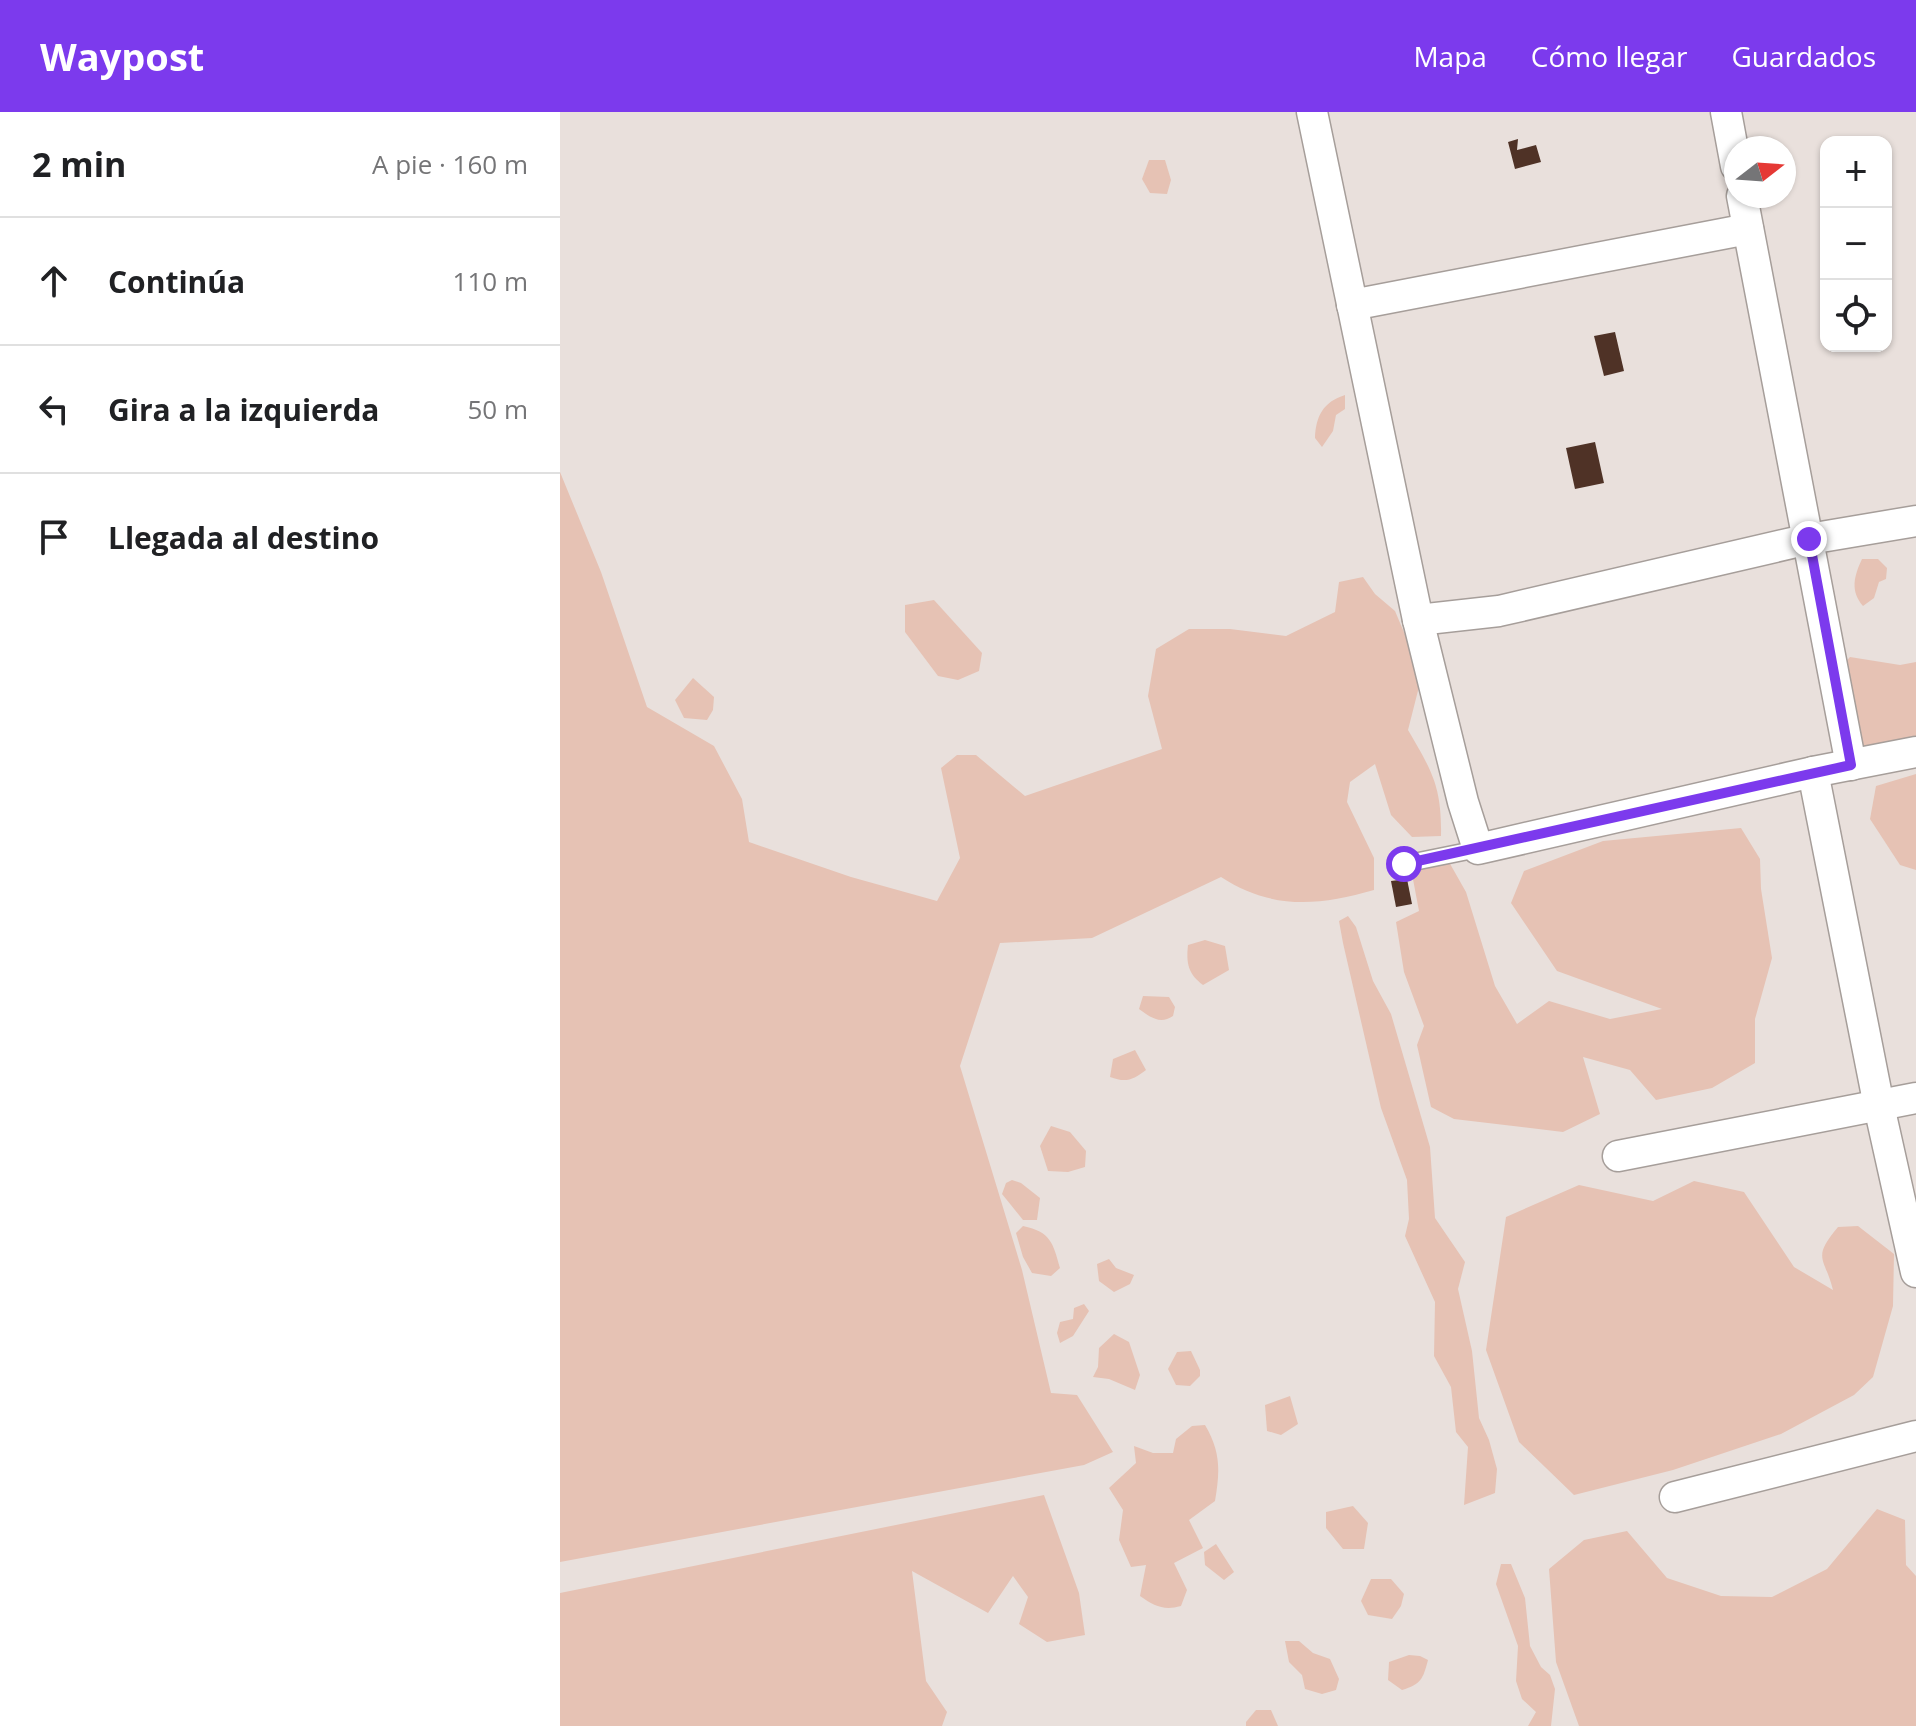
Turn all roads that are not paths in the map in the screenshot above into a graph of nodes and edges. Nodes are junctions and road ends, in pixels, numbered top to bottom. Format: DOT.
graph roads {
  1 [pos="1312,112"];
  2 [pos="1726,112"];
  3 [pos="1730,136"];
  4 [pos="1744,208"];
  5 [pos="1748,229"];
  6 [pos="1352,305"];
  7 [pos="1916,521"];
  8 [pos="1809,539"];
  9 [pos="1418,620"];
  10 [pos="1916,752"];
  11 [pos="1851,765"];
  12 [pos="1813,772"];
  13 [pos="1478,849"];
  14 [pos="1404,864"];
  15 [pos="1916,1098"];
  16 [pos="1879,1106"];
  17 [pos="1618,1156"];
  18 [pos="1916,1272"];
  19 [pos="1916,1436"];
  20 [pos="1675,1497"];
  1 -- 6 [label="street"];
  2 -- 3 [label="street"];
  4 -- 5 [label="street"];
  5 -- 6 [label="street"];
  5 -- 8 [label="street"];
  6 -- 9 [label="street"];
  7 -- 8 [label="street"];
  8 -- 9 [label="street"];
  8 -- 11 [label="street"];
  9 -- 13 [label="street"];
  10 -- 11 [label="street"];
  11 -- 12 [label="street"];
  12 -- 13 [label="street"];
  12 -- 16 [label="street"];
  13 -- 14 [label="lane"];
  15 -- 16 [label="street"];
  16 -- 17 [label="street"];
  16 -- 18 [label="street"];
  19 -- 20 [label="street"];
}
